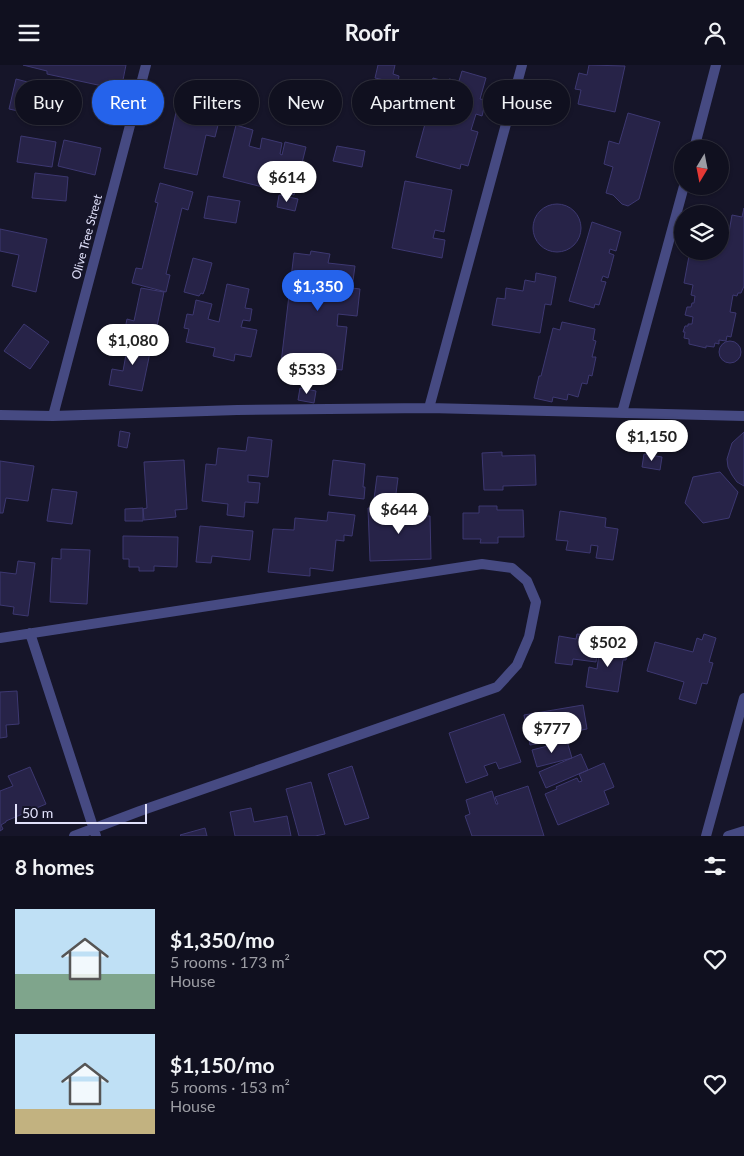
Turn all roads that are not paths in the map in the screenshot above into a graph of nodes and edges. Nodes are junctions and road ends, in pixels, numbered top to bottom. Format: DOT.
graph roads {
  1 [pos="146,65"];
  2 [pos="522,65"];
  3 [pos="716,65"];
  4 [pos="696,140"];
  5 [pos="682,195"];
  6 [pos="429,408"];
  7 [pos="622,413"];
  8 [pos="0,415"];
  9 [pos="53,416"];
  10 [pos="744,416"];
  11 [pos="30,633"];
  12 [pos="0,638"];
  13 [pos="744,698"];
  14 [pos="744,831"];
  15 [pos="94,832"];
  16 [pos="74,836"];
  17 [pos="706,836"];
  18 [pos="728,836"];
  1 -- 9 [label="street, Olive Tree Street"];
  2 -- 6 [label="street"];
  3 -- 4 [label="street"];
  5 -- 7 [label="street"];
  6 -- 7 [label="street"];
  6 -- 9 [label="street"];
  7 -- 10 [label="street"];
  8 -- 9 [label="street"];
  11 -- 12 [label="street"];
  11 -- 15 [label="street"];
  11 -- 15 [label="street"];
  13 -- 17 [label="street"];
  14 -- 18 [label="street"];
  15 -- 16 [label="street"];
}
